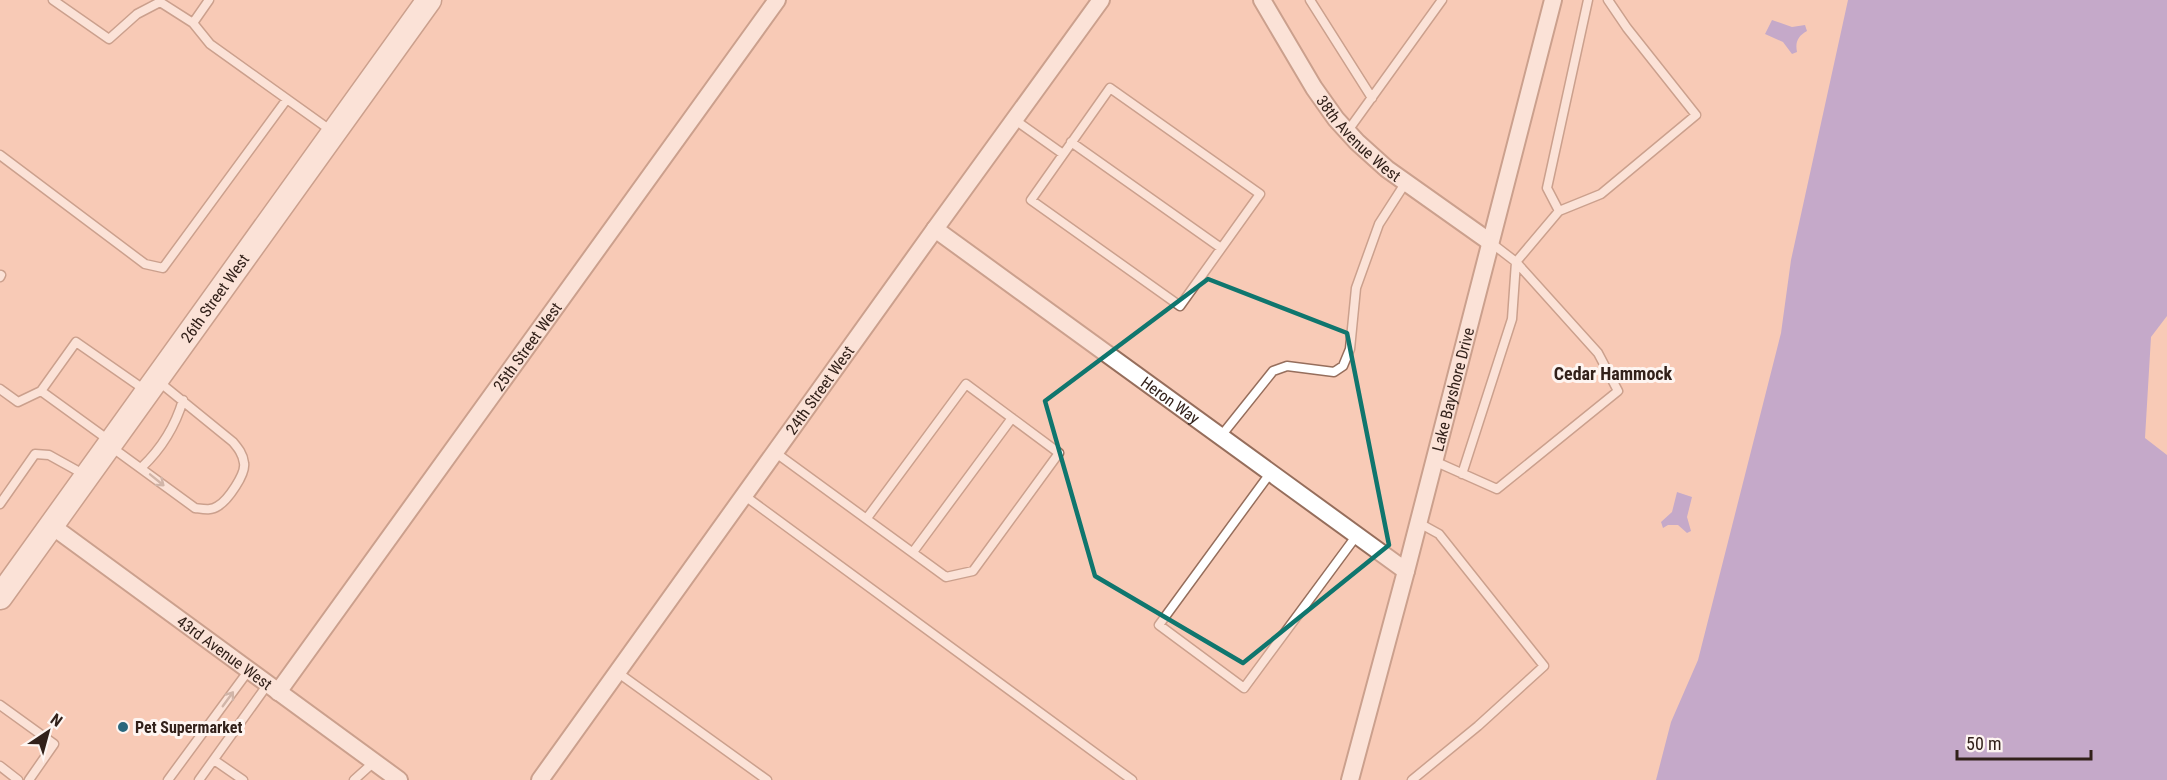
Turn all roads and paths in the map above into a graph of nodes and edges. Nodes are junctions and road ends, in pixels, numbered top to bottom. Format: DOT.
graph roads {
  1 [pos="53,0"];
  2 [pos="209,0"];
  3 [pos="429,0"];
  4 [pos="777,0"];
  5 [pos="1101,0"];
  6 [pos="1262,0"];
  7 [pos="1310,0"];
  8 [pos="1442,0"];
  9 [pos="1552,0"];
  10 [pos="1588,0"];
  11 [pos="1608,0"];
  12 [pos="193,23"];
  13 [pos="1372,98"];
  14 [pos="287,99"];
  15 [pos="1015,120"];
  16 [pos="1347,132"];
  17 [pos="334,133"];
  18 [pos="1071,142"];
  19 [pos="1063,154"];
  20 [pos="0,155"];
  21 [pos="1406,182"];
  22 [pos="1559,211"];
  23 [pos="935,229"];
  24 [pos="1490,242"];
  25 [pos="1221,248"];
  26 [pos="1516,262"];
  27 [pos="153,386"];
  28 [pos="0,389"];
  29 [pos="41,391"];
  30 [pos="183,400"];
  31 [pos="1012,418"];
  32 [pos="1221,436"];
  33 [pos="111,444"];
  34 [pos="776,453"];
  35 [pos="1434,461"];
  36 [pos="142,467"];
  37 [pos="1271,472"];
  38 [pos="1462,474"];
  39 [pos="88,476"];
  40 [pos="745,496"];
  41 [pos="0,504"];
  42 [pos="867,518"];
  43 [pos="1419,523"];
  44 [pos="52,526"];
  45 [pos="1357,535"];
  46 [pos="913,552"];
  47 [pos="1406,571"];
  48 [pos="4,582"];
  49 [pos="249,670"];
  50 [pos="617,672"];
  51 [pos="273,688"];
  52 [pos="0,705"];
  53 [pos="214,760"];
  54 [pos="374,762"];
  55 [pos="0,766"];
  56 [pos="18,780"];
  57 [pos="29,780"];
  58 [pos="168,780"];
  59 [pos="199,780"];
  60 [pos="243,780"];
  61 [pos="354,780"];
  62 [pos="399,780"];
  63 [pos="540,780"];
  64 [pos="768,780"];
  65 [pos="1132,780"];
  66 [pos="1350,780"];
  67 [pos="1412,780"];
  1 -- 12 [label="lane"];
  2 -- 12 [label="lane"];
  3 -- 17 [label="street, 26th Street West"];
  4 -- 51 [label="street, 25th Street West"];
  5 -- 15 [label="street, 24th Street West"];
  6 -- 16 [label="street, 38th Avenue West"];
  7 -- 13 [label="lane"];
  8 -- 13 [label="lane"];
  9 -- 24 [label="street, Lake Bayshore Drive"];
  10 -- 22 [label="lane"];
  11 -- 22 [label="lane"];
  12 -- 14 [label="lane"];
  13 -- 16 [label="lane"];
  14 -- 17 [label="lane"];
  14 -- 20 [label="lane"];
  15 -- 19 [label="lane"];
  15 -- 23 [label="street, 24th Street West"];
  16 -- 21 [label="street, 38th Avenue West"];
  17 -- 27 [label="street, 26th Street West"];
  18 -- 19 [label="lane"];
  18 -- 25 [label="lane"];
  18 -- 25 [label="lane"];
  19 -- 25 [label="lane"];
  21 -- 24 [label="street, 38th Avenue West"];
  21 -- 32 [label="lane"];
  22 -- 26 [label="lane"];
  23 -- 32 [label="street, Heron Way"];
  23 -- 34 [label="street, 24th Street West"];
  24 -- 26 [label="lane"];
  24 -- 35 [label="street, Lake Bayshore Drive"];
  26 -- 38 [label="lane"];
  26 -- 38 [label="lane"];
  27 -- 29 [label="lane"];
  27 -- 30 [label="lane"];
  27 -- 33 [label="street, 26th Street West"];
  28 -- 29 [label="lane"];
  29 -- 33 [label="lane"];
  30 -- 36 [label="lane"];
  36 -- 30 [label="lane, one-way"];
  31 -- 42 [label="lane"];
  31 -- 46 [label="lane"];
  31 -- 46 [label="lane"];
  32 -- 37 [label="street, Heron Way"];
  33 -- 36 [label="lane"];
  33 -- 39 [label="street, 26th Street West"];
  34 -- 40 [label="street, 24th Street West"];
  34 -- 42 [label="lane"];
  35 -- 38 [label="lane"];
  35 -- 43 [label="street, Lake Bayshore Drive"];
  37 -- 45 [label="street, Heron Way"];
  37 -- 45 [label="lane"];
  39 -- 41 [label="lane"];
  39 -- 44 [label="street, 26th Street West"];
  40 -- 50 [label="street, 24th Street West"];
  40 -- 65 [label="lane"];
  42 -- 46 [label="lane"];
  43 -- 47 [label="street, Lake Bayshore Drive"];
  43 -- 67 [label="lane"];
  44 -- 48 [label="street, 26th Street West"];
  44 -- 49 [label="street, 43rd Avenue West"];
  45 -- 47 [label="street, Heron Way"];
  47 -- 66 [label="street, Lake Bayshore Drive"];
  49 -- 51 [label="street, 43rd Avenue West"];
  58 -- 49 [label="lane, one-way"];
  50 -- 63 [label="street, 24th Street West"];
  50 -- 64 [label="lane"];
  51 -- 53 [label="lane"];
  51 -- 54 [label="street, 43rd Avenue West"];
  52 -- 57 [label="lane"];
  53 -- 59 [label="lane"];
  53 -- 60 [label="lane"];
  54 -- 61 [label="lane"];
  54 -- 62 [label="street, 43rd Avenue West"];
  55 -- 56 [label="lane"];
}
